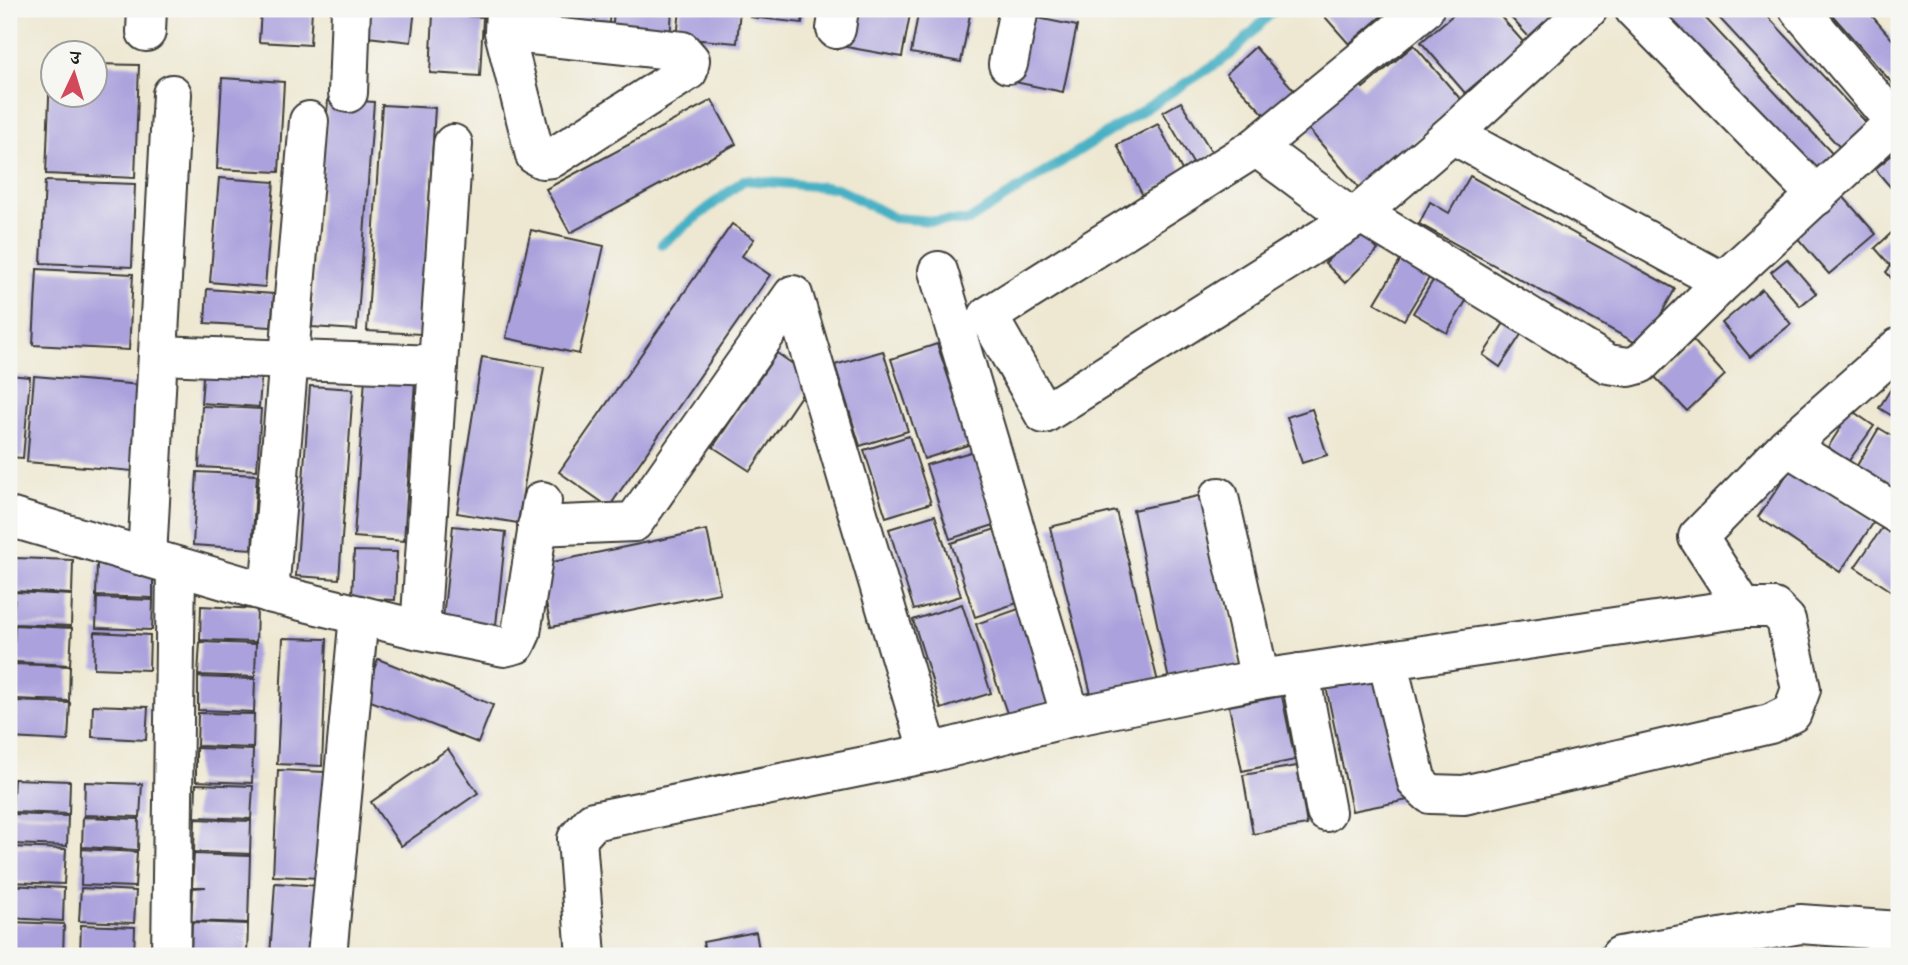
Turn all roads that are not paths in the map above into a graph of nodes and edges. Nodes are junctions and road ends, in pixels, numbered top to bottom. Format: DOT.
graph roads {
  1 [pos="351,9"];
  2 [pos="1019,9"];
  3 [pos="1424,9"];
  4 [pos="1587,9"];
  5 [pos="1634,9"];
  6 [pos="1799,9"];
  7 [pos="505,20"];
  8 [pos="1008,64"];
  9 [pos="348,93"];
  10 [pos="172,94"];
  11 [pos="309,121"];
  12 [pos="1897,124"];
  13 [pos="1452,134"];
  14 [pos="453,144"];
  15 [pos="1256,147"];
  16 [pos="1817,196"];
  17 [pos="1356,216"];
  18 [pos="938,271"];
  19 [pos="1723,282"];
  20 [pos="1897,351"];
  21 [pos="158,355"];
  22 [pos="288,360"];
  23 [pos="438,365"];
  24 [pos="1787,446"];
  25 [pos="1219,497"];
  26 [pos="1899,515"];
  27 [pos="9,517"];
  28 [pos="161,561"];
  29 [pos="269,593"];
  30 [pos="1744,608"];
  31 [pos="359,615"];
  32 [pos="420,630"];
  33 [pos="1387,660"];
  34 [pos="1300,673"];
  35 [pos="1260,679"];
  36 [pos="1071,717"];
  37 [pos="929,753"];
  38 [pos="1326,812"];
  39 [pos="1899,931"];
  40 [pos="171,956"];
  41 [pos="327,956"];
  42 [pos="586,956"];
  43 [pos="1620,956"];
  1 -- 9 [label="street"];
  2 -- 8 [label="street"];
  3 -- 15 [label="street"];
  4 -- 13 [label="street"];
  5 -- 16 [label="street"];
  6 -- 12 [label="street"];
  7 -- 7 [label="street"];
  10 -- 21 [label="street"];
  11 -- 22 [label="street"];
  12 -- 16 [label="street"];
  13 -- 17 [label="street"];
  13 -- 19 [label="street"];
  14 -- 23 [label="street"];
  15 -- 17 [label="street"];
  15 -- 17 [label="street"];
  16 -- 19 [label="street"];
  17 -- 19 [label="street"];
  18 -- 36 [label="street"];
  20 -- 24 [label="street"];
  21 -- 22 [label="street"];
  21 -- 28 [label="street"];
  22 -- 23 [label="street"];
  22 -- 29 [label="street"];
  23 -- 32 [label="street"];
  24 -- 26 [label="street"];
  24 -- 30 [label="street"];
  25 -- 35 [label="street"];
  27 -- 28 [label="street"];
  28 -- 29 [label="street"];
  28 -- 40 [label="street"];
  29 -- 31 [label="street"];
  30 -- 33 [label="street"];
  30 -- 33 [label="street"];
  31 -- 32 [label="street"];
  31 -- 41 [label="street"];
  32 -- 37 [label="street"];
  33 -- 34 [label="street"];
  34 -- 35 [label="street"];
  34 -- 38 [label="street"];
  35 -- 36 [label="street"];
  36 -- 37 [label="street"];
  37 -- 42 [label="street"];
  39 -- 43 [label="street"];
}
